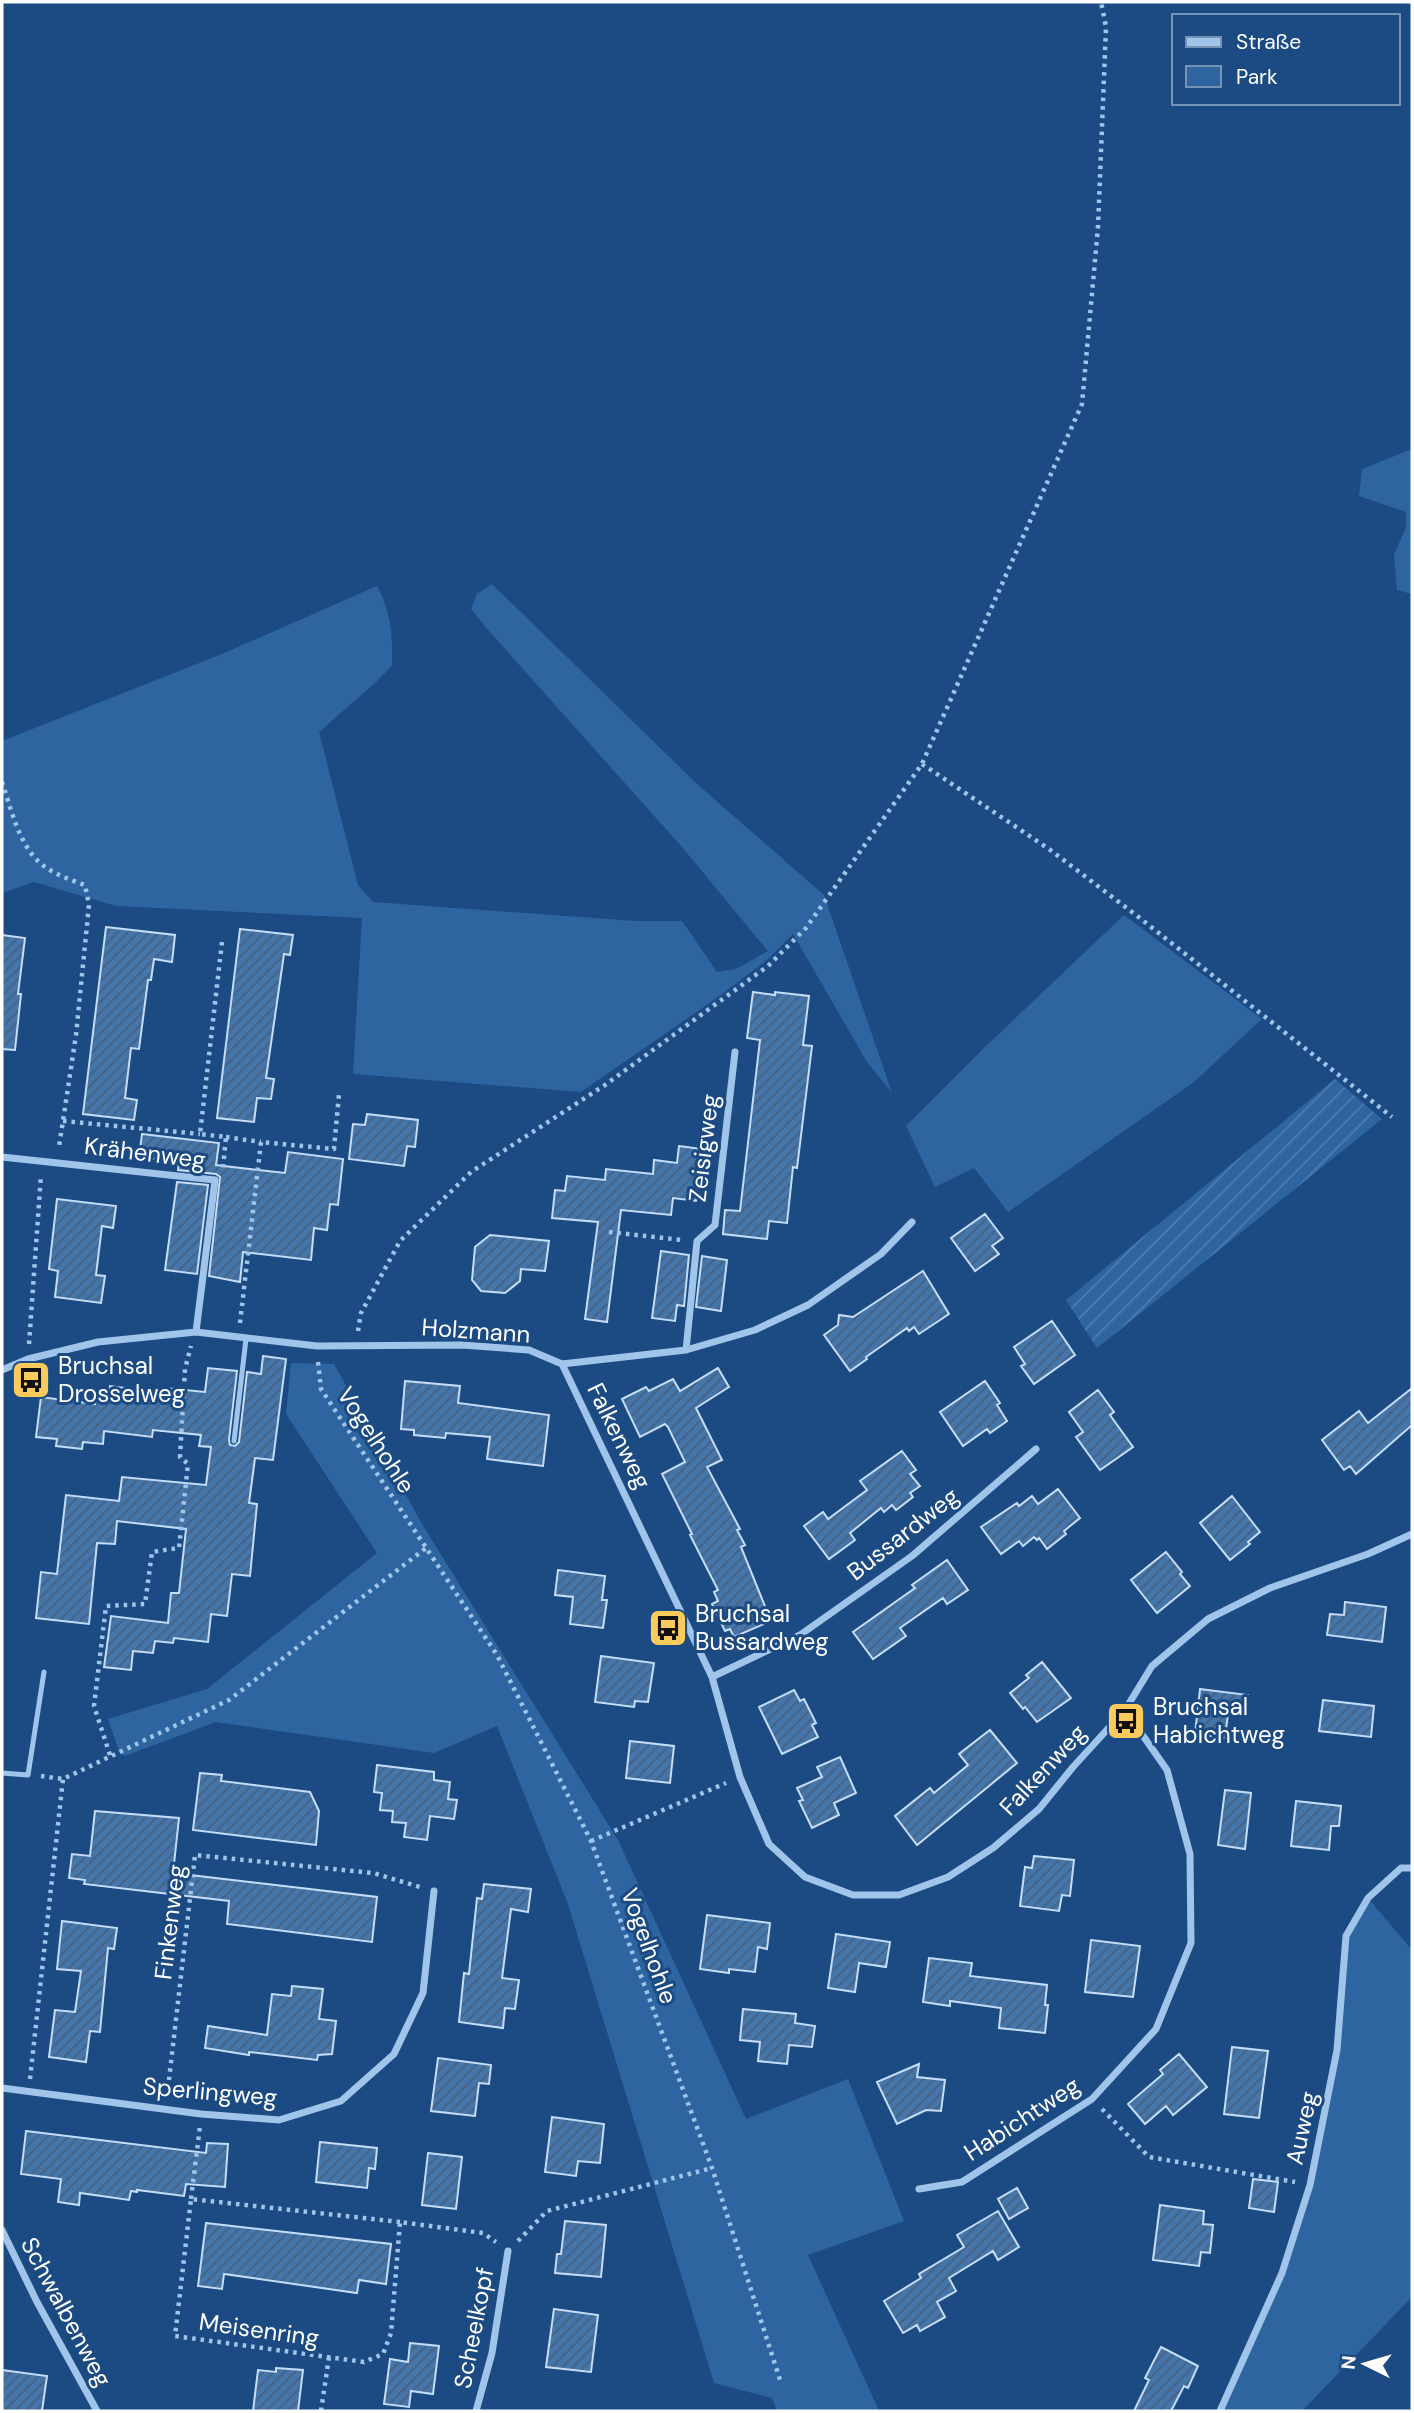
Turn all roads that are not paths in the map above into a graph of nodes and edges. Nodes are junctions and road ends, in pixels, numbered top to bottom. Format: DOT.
graph roads {
  1 [pos="735,1052"];
  2 [pos="2,1157"];
  3 [pos="912,1222"];
  4 [pos="196,1332"];
  5 [pos="242,1339"];
  6 [pos="686,1350"];
  7 [pos="562,1364"];
  8 [pos="2,1370"];
  9 [pos="234,1441"];
  10 [pos="1036,1449"];
  11 [pos="1412,1534"];
  12 [pos="44,1672"];
  13 [pos="712,1677"];
  14 [pos="1125,1710"];
  15 [pos="2,1773"];
  16 [pos="1412,1868"];
  17 [pos="434,1891"];
  18 [pos="2,2088"];
  19 [pos="919,2189"];
  20 [pos="2,2230"];
  21 [pos="508,2251"];
  22 [pos="97,2411"];
  23 [pos="476,2411"];
  24 [pos="1220,2411"];
  1 -- 6 [label="street, Zeisigweg"];
  2 -- 4 [label="street, Krähenweg"];
  3 -- 6 [label="street, Holzmann"];
  4 -- 5 [label="street, Holzmann"];
  4 -- 8 [label="street, Holzmann"];
  5 -- 7 [label="street, Holzmann"];
  5 -- 9 [label="lane"];
  6 -- 7 [label="street, Holzmann"];
  7 -- 13 [label="street, Falkenweg"];
  10 -- 13 [label="street, Bussardweg"];
  11 -- 14 [label="street, Falkenweg"];
  12 -- 15 [label="lane"];
  13 -- 14 [label="street, Falkenweg"];
  14 -- 19 [label="street, Habichtweg"];
  16 -- 24 [label="street, Auweg"];
  17 -- 18 [label="street, Sperlingweg"];
  20 -- 22 [label="street, Schwalbenweg"];
  21 -- 23 [label="street, Scheelkopf"];
}
